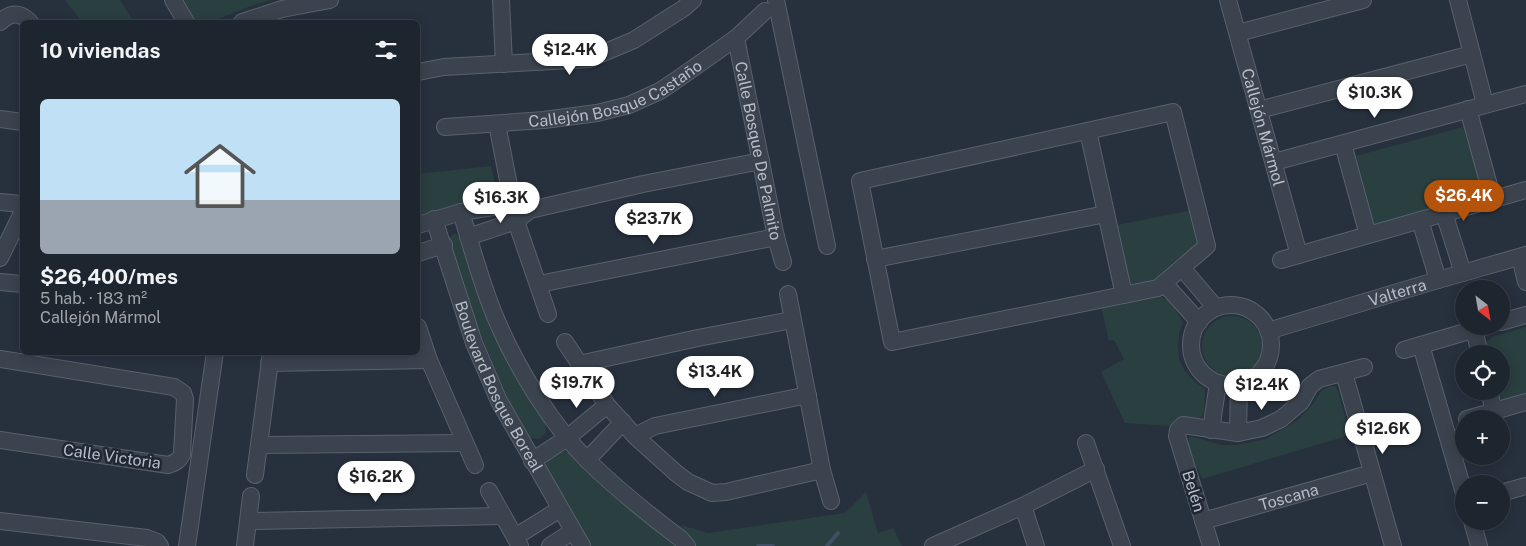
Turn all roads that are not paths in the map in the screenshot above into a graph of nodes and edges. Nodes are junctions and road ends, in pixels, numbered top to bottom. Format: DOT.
graph roads {
  1 [pos="173,0"];
  2 [pos="330,0"];
  3 [pos="501,0"];
  4 [pos="693,0"];
  5 [pos="1228,0"];
  6 [pos="1364,0"];
  7 [pos="1458,0"];
  8 [pos="771,5"];
  9 [pos="24,18"];
  10 [pos="185,20"];
  11 [pos="248,20"];
  12 [pos="0,22"];
  13 [pos="1238,33"];
  14 [pos="736,38"];
  15 [pos="1472,54"];
  16 [pos="504,64"];
  17 [pos="420,72"];
  18 [pos="1526,94"];
  19 [pos="1485,104"];
  20 [pos="1468,109"];
  21 [pos="1259,110"];
  22 [pos="0,119"];
  23 [pos="20,122"];
  24 [pos="497,124"];
  25 [pos="445,127"];
  26 [pos="1088,131"];
  27 [pos="1342,144"];
  28 [pos="761,161"];
  29 [pos="1274,162"];
  30 [pos="1526,190"];
  31 [pos="1492,200"];
  32 [pos="0,202"];
  33 [pos="20,204"];
  34 [pos="512,204"];
  35 [pos="530,210"];
  36 [pos="461,212"];
  37 [pos="1444,213"];
  38 [pos="1106,214"];
  39 [pos="20,217"];
  40 [pos="434,219"];
  41 [pos="1420,220"];
  42 [pos="516,221"];
  43 [pos="420,224"];
  44 [pos="1368,235"];
  45 [pos="468,237"];
  46 [pos="776,237"];
  47 [pos="444,245"];
  48 [pos="827,246"];
  49 [pos="420,251"];
  50 [pos="1299,254"];
  51 [pos="1523,256"];
  52 [pos="0,258"];
  53 [pos="875,259"];
  54 [pos="1281,260"];
  55 [pos="783,262"];
  56 [pos="1182,268"];
  57 [pos="1463,272"];
  58 [pos="1438,280"];
  59 [pos="0,282"];
  60 [pos="1526,282"];
  61 [pos="1164,283"];
  62 [pos="20,284"];
  63 [pos="539,284"];
  64 [pos="788,294"];
  65 [pos="1124,295"];
  66 [pos="1216,308"];
  67 [pos="548,314"];
  68 [pos="1526,315"];
  69 [pos="1510,319"];
  70 [pos="792,320"];
  71 [pos="1199,322"];
  72 [pos="1268,331"];
  73 [pos="420,333"];
  74 [pos="1456,335"];
  75 [pos="566,342"];
  76 [pos="1421,345"];
  77 [pos="1404,350"];
  78 [pos="215,355"];
  79 [pos="270,358"];
  80 [pos="0,359"];
  81 [pos="429,360"];
  82 [pos="579,364"];
  83 [pos="1364,367"];
  84 [pos="1344,373"];
  85 [pos="1218,383"];
  86 [pos="1239,384"];
  87 [pos="808,395"];
  88 [pos="1526,402"];
  89 [pos="607,405"];
  90 [pos="1498,410"];
  91 [pos="623,422"];
  92 [pos="1455,422"];
  93 [pos="1445,425"];
  94 [pos="1211,430"];
  95 [pos="1238,433"];
  96 [pos="635,436"];
  97 [pos="567,438"];
  98 [pos="0,440"];
  99 [pos="464,443"];
  100 [pos="1086,443"];
  101 [pos="260,445"];
  102 [pos="587,460"];
  103 [pos="532,461"];
  104 [pos="475,466"];
  105 [pos="1096,469"];
  106 [pos="822,470"];
  107 [pos="1372,473"];
  108 [pos="254,475"];
  109 [pos="1459,475"];
  110 [pos="1526,486"];
  111 [pos="1510,490"];
  112 [pos="489,491"];
  113 [pos="251,496"];
  114 [pos="831,501"];
  115 [pos="1023,506"];
  116 [pos="560,509"];
  117 [pos="503,516"];
  118 [pos="0,521"];
  119 [pos="249,521"];
  120 [pos="1204,521"];
  121 [pos="1475,530"];
  122 [pos="573,532"];
  123 [pos="518,542"];
  124 [pos="160,546"];
  125 [pos="187,546"];
  126 [pos="245,546"];
  127 [pos="550,546"];
  128 [pos="582,546"];
  129 [pos="687,546"];
  130 [pos="933,546"];
  131 [pos="1036,546"];
  132 [pos="1122,546"];
  133 [pos="1211,546"];
  134 [pos="1393,546"];
  135 [pos="1479,546"];
  1 -- 10 [label="street"];
  2 -- 11 [label="street"];
  3 -- 16 [label="street"];
  4 -- 16 [label="street"];
  5 -- 13 [label="street, Callejón Mármol"];
  6 -- 13 [label="street"];
  7 -- 15 [label="street"];
  8 -- 14 [label="street, Callejón Bosque Castaño"];
  8 -- 48 [label="street"];
  9 -- 12 [label="street"];
  13 -- 21 [label="street, Callejón Mármol"];
  14 -- 24 [label="street, Callejón Bosque Castaño"];
  14 -- 28 [label="street, Calle Bosque De Palmito"];
  15 -- 19 [label="street"];
  15 -- 21 [label="street"];
  16 -- 17 [label="street"];
  18 -- 19 [label="street"];
  19 -- 20 [label="street"];
  20 -- 27 [label="street"];
  20 -- 31 [label="street"];
  21 -- 29 [label="street, Callejón Mármol"];
  22 -- 23 [label="street"];
  24 -- 25 [label="street, Callejón Bosque Castaño"];
  24 -- 34 [label="street"];
  26 -- 38 [label="street"];
  26 -- 53 [label="street"];
  26 -- 56 [label="street"];
  27 -- 29 [label="street"];
  27 -- 44 [label="street"];
  28 -- 35 [label="street"];
  28 -- 46 [label="street, Calle Bosque De Palmito"];
  29 -- 50 [label="street, Callejón Mármol"];
  30 -- 31 [label="street"];
  31 -- 37 [label="street"];
  32 -- 33 [label="street"];
  34 -- 35 [label="street"];
  34 -- 36 [label="street"];
  34 -- 42 [label="street"];
  35 -- 42 [label="street"];
  36 -- 40 [label="street"];
  36 -- 45 [label="street, Boulevard Bosque Boreal"];
  37 -- 41 [label="street"];
  37 -- 57 [label="street"];
  38 -- 53 [label="street"];
  38 -- 65 [label="street"];
  39 -- 52 [label="street"];
  40 -- 43 [label="street"];
  40 -- 47 [label="street, Boulevard Bosque Boreal"];
  41 -- 44 [label="street"];
  41 -- 58 [label="street"];
  42 -- 45 [label="street"];
  42 -- 63 [label="street"];
  44 -- 50 [label="street"];
  45 -- 97 [label="street, Boulevard Bosque Boreal"];
  46 -- 55 [label="street, Calle Bosque De Palmito"];
  46 -- 63 [label="street"];
  47 -- 49 [label="street"];
  47 -- 103 [label="street, Boulevard Bosque Boreal"];
  50 -- 54 [label="street"];
  51 -- 57 [label="street, Valterra"];
  51 -- 60 [label="street"];
  53 -- 65 [label="street"];
  56 -- 61 [label="street"];
  56 -- 66 [label="street"];
  57 -- 58 [label="street, Valterra"];
  58 -- 72 [label="street, Valterra"];
  59 -- 62 [label="street"];
  61 -- 65 [label="street"];
  61 -- 71 [label="street"];
  63 -- 67 [label="street"];
  64 -- 70 [label="street"];
  66 -- 71 [label="street"];
  66 -- 72 [label="street"];
  68 -- 69 [label="street"];
  70 -- 82 [label="street"];
  70 -- 87 [label="street"];
  71 -- 85 [label="street"];
  72 -- 86 [label="street"];
  73 -- 81 [label="street"];
  74 -- 76 [label="street"];
  75 -- 82 [label="street"];
  76 -- 77 [label="street"];
  76 -- 93 [label="street"];
  78 -- 125 [label="street"];
  79 -- 81 [label="street"];
  79 -- 101 [label="street"];
  80 -- 98 [label="street, Calle Victoria"];
  81 -- 99 [label="street"];
  82 -- 89 [label="street"];
  83 -- 84 [label="street"];
  84 -- 95 [label="street"];
  84 -- 107 [label="street"];
  85 -- 86 [label="street"];
  85 -- 94 [label="street"];
  86 -- 95 [label="street"];
  87 -- 96 [label="street"];
  87 -- 106 [label="street"];
  88 -- 90 [label="street"];
  89 -- 91 [label="street"];
  89 -- 97 [label="street"];
  91 -- 96 [label="street"];
  91 -- 102 [label="street"];
  92 -- 93 [label="street"];
  93 -- 109 [label="street"];
  94 -- 95 [label="street"];
  94 -- 120 [label="street, Belén"];
  96 -- 106 [label="street"];
  97 -- 102 [label="street, Boulevard Bosque Boreal"];
  97 -- 103 [label="street"];
  99 -- 101 [label="street"];
  99 -- 104 [label="street"];
  100 -- 105 [label="street"];
  101 -- 108 [label="street"];
  102 -- 129 [label="street, Boulevard Bosque Boreal"];
  103 -- 116 [label="street, Boulevard Bosque Boreal"];
  105 -- 115 [label="street"];
  105 -- 132 [label="street"];
  106 -- 114 [label="street"];
  107 -- 120 [label="street, Toscana"];
  107 -- 134 [label="street"];
  110 -- 111 [label="street"];
  112 -- 117 [label="street"];
  113 -- 119 [label="street"];
  115 -- 130 [label="street"];
  115 -- 131 [label="street"];
  116 -- 122 [label="street, Boulevard Bosque Boreal"];
  116 -- 123 [label="street"];
  117 -- 119 [label="street"];
  117 -- 123 [label="street"];
  118 -- 124 [label="street"];
  119 -- 126 [label="street"];
  120 -- 133 [label="street, Belén"];
  121 -- 135 [label="street"];
  122 -- 127 [label="street"];
  122 -- 128 [label="street, Boulevard Bosque Boreal"];
}
